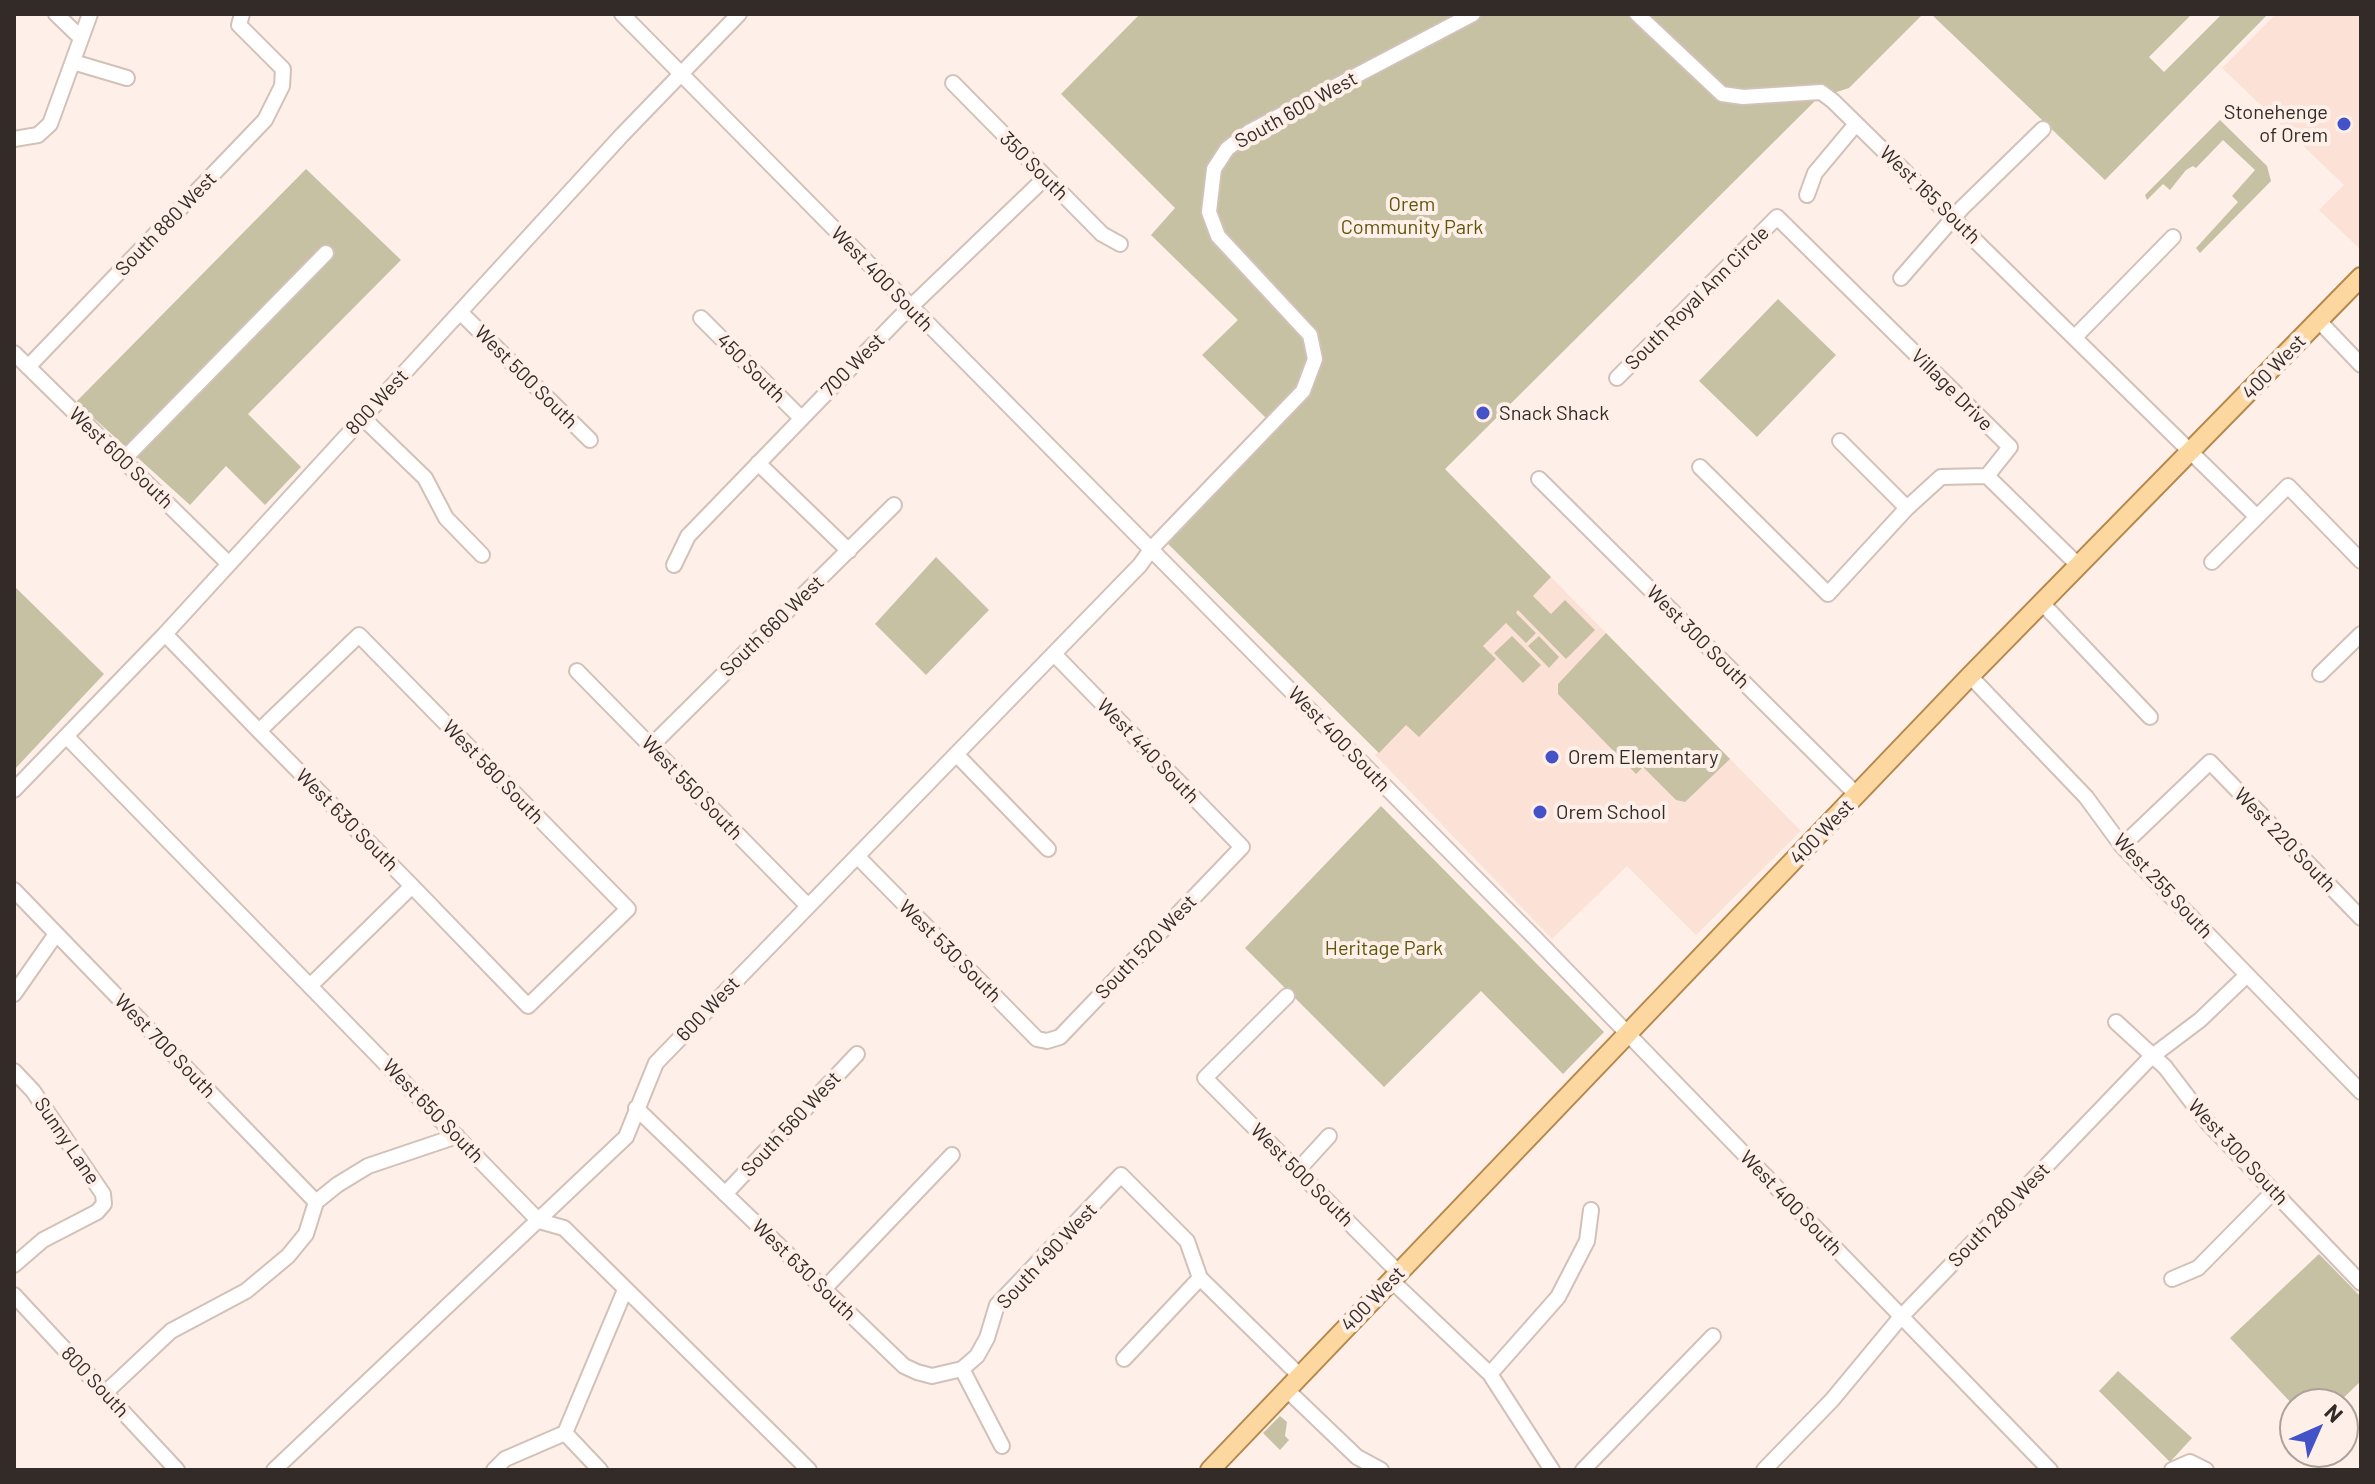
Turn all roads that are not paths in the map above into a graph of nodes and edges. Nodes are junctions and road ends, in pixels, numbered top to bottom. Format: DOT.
graph roads {
  1 [pos="56,14"];
  2 [pos="90,14"];
  3 [pos="622,14"];
  4 [pos="739,14"];
  5 [pos="1473,14"];
  6 [pos="1637,14"];
  7 [pos="241,19"];
  8 [pos="81,38"];
  9 [pos="73,62"];
  10 [pos="681,73"];
  11 [pos="127,78"];
  12 [pos="953,83"];
  13 [pos="1856,124"];
  14 [pos="2043,129"];
  15 [pos="14,139"];
  16 [pos="1045,178"];
  17 [pos="1807,195"];
  18 [pos="1777,217"];
  19 [pos="1956,220"];
  20 [pos="2173,237"];
  21 [pos="1120,244"];
  22 [pos="326,253"];
  23 [pos="2361,277"];
  24 [pos="1901,278"];
  25 [pos="910,308"];
  26 [pos="461,313"];
  27 [pos="701,318"];
  28 [pos="2319,321"];
  29 [pos="2075,337"];
  30 [pos="14,353"];
  31 [pos="2361,365"];
  32 [pos="28,367"];
  33 [pos="1617,378"];
  34 [pos="362,417"];
  35 [pos="801,418"];
  36 [pos="590,440"];
  37 [pos="1840,441"];
  38 [pos="2193,451"];
  39 [pos="123,460"];
  40 [pos="758,463"];
  41 [pos="1700,467"];
  42 [pos="1987,476"];
  43 [pos="1539,479"];
  44 [pos="894,505"];
  45 [pos="1907,508"];
  46 [pos="2257,517"];
  47 [pos="1152,548"];
  48 [pos="849,551"];
  49 [pos="482,555"];
  50 [pos="2361,561"];
  51 [pos="2212,562"];
  52 [pos="229,564"];
  53 [pos="674,565"];
  54 [pos="2079,566"];
  55 [pos="2042,603"];
  56 [pos="165,634"];
  57 [pos="2361,634"];
  58 [pos="1054,654"];
  59 [pos="577,671"];
  60 [pos="2320,674"];
  61 [pos="1970,676"];
  62 [pos="2150,717"];
  63 [pos="259,731"];
  64 [pos="67,737"];
  65 [pos="651,746"];
  66 [pos="956,754"];
  67 [pos="14,790"];
  68 [pos="1857,795"];
  69 [pos="2122,846"];
  70 [pos="1242,847"];
  71 [pos="1048,849"];
  72 [pos="857,856"];
  73 [pos="412,886"];
  74 [pos="14,890"];
  75 [pos="808,906"];
  76 [pos="2361,918"];
  77 [pos="56,934"];
  78 [pos="2247,975"];
  79 [pos="310,986"];
  80 [pos="14,994"];
  81 [pos="1287,996"];
  82 [pos="528,1006"];
  83 [pos="2116,1022"];
  84 [pos="1626,1032"];
  85 [pos="1047,1041"];
  86 [pos="857,1054"];
  87 [pos="2151,1057"];
  88 [pos="14,1071"];
  89 [pos="2361,1092"];
  90 [pos="636,1108"];
  91 [pos="457,1136"];
  92 [pos="1329,1136"];
  93 [pos="952,1155"];
  94 [pos="1298,1170"];
  95 [pos="2274,1191"];
  96 [pos="725,1194"];
  97 [pos="316,1202"];
  98 [pos="1591,1210"];
  99 [pos="539,1221"];
  100 [pos="14,1265"];
  101 [pos="1395,1277"];
  102 [pos="1200,1278"];
  103 [pos="2172,1279"];
  104 [pos="2361,1283"];
  105 [pos="824,1289"];
  106 [pos="625,1290"];
  107 [pos="14,1295"];
  108 [pos="1900,1318"];
  109 [pos="1713,1336"];
  110 [pos="1124,1359"];
  111 [pos="962,1369"];
  112 [pos="1490,1374"];
  113 [pos="1299,1375"];
  114 [pos="1286,1389"];
  115 [pos="105,1393"];
  116 [pos="565,1433"];
  117 [pos="1002,1446"];
  118 [pos="177,1470"];
  119 [pos="274,1470"];
  120 [pos="494,1470"];
  121 [pos="600,1470"];
  122 [pos="809,1470"];
  123 [pos="1210,1470"];
  124 [pos="1381,1470"];
  125 [pos="1552,1470"];
  126 [pos="1583,1470"];
  127 [pos="1764,1470"];
  128 [pos="2050,1470"];
  129 [pos="2172,1470"];
  130 [pos="2206,1470"];
  1 -- 8 [label="street"];
  2 -- 8 [label="street"];
  3 -- 10 [label="street, West 400 South"];
  4 -- 10 [label="street, 800 West"];
  5 -- 47 [label="street, South 600 West"];
  6 -- 13 [label="street, West 165 South"];
  7 -- 32 [label="street, South 880 West"];
  8 -- 9 [label="street"];
  9 -- 11 [label="street"];
  9 -- 15 [label="street"];
  10 -- 25 [label="street, West 400 South"];
  10 -- 26 [label="street, 800 West"];
  12 -- 16 [label="street, 350 South"];
  13 -- 17 [label="street"];
  13 -- 19 [label="street, West 165 South"];
  14 -- 19 [label="street"];
  16 -- 21 [label="street, 350 South"];
  16 -- 25 [label="street, 700 West"];
  18 -- 33 [label="street, South Royal Ann Circle"];
  18 -- 42 [label="street, Village Drive"];
  19 -- 24 [label="street"];
  19 -- 29 [label="street, West 165 South"];
  20 -- 29 [label="street"];
  22 -- 39 [label="street"];
  23 -- 28 [label="main road, 400 West"];
  25 -- 35 [label="street, 700 West"];
  25 -- 47 [label="street, West 400 South"];
  26 -- 34 [label="street, 800 West"];
  26 -- 36 [label="street, West 500 South"];
  27 -- 35 [label="street, 450 South"];
  28 -- 31 [label="street"];
  28 -- 38 [label="main road, 400 West"];
  29 -- 38 [label="street, West 165 South"];
  30 -- 32 [label="street, West 600 South"];
  32 -- 39 [label="street, West 600 South"];
  34 -- 49 [label="street"];
  34 -- 52 [label="street, 800 West"];
  35 -- 40 [label="street, 700 West"];
  37 -- 45 [label="street"];
  38 -- 46 [label="street, West 165 South"];
  38 -- 54 [label="main road, 400 West"];
  39 -- 52 [label="street, West 600 South"];
  40 -- 48 [label="street"];
  40 -- 53 [label="street, 700 West"];
  41 -- 45 [label="street"];
  42 -- 45 [label="street"];
  42 -- 54 [label="street"];
  43 -- 68 [label="street, West 300 South"];
  44 -- 48 [label="street, South 660 West"];
  46 -- 50 [label="street"];
  46 -- 51 [label="street"];
  47 -- 58 [label="street, 600 West"];
  47 -- 84 [label="street, West 400 South"];
  48 -- 65 [label="street, South 660 West"];
  52 -- 56 [label="street, 800 West"];
  54 -- 55 [label="main road, 400 West"];
  55 -- 61 [label="main road, 400 West"];
  55 -- 62 [label="street"];
  56 -- 63 [label="street, West 630 South"];
  56 -- 64 [label="street, 800 West"];
  57 -- 60 [label="street"];
  58 -- 66 [label="street, 600 West"];
  58 -- 70 [label="street, West 440 South"];
  59 -- 65 [label="street, West 550 South"];
  61 -- 68 [label="main road, 400 West"];
  61 -- 69 [label="street, West 255 South"];
  63 -- 73 [label="street, West 630 South"];
  63 -- 82 [label="street, West 580 South"];
  64 -- 67 [label="street, 800 West"];
  64 -- 79 [label="street, West 650 South"];
  65 -- 75 [label="street, West 550 South"];
  66 -- 71 [label="street"];
  66 -- 72 [label="street, 600 West"];
  68 -- 84 [label="main road, 400 West"];
  69 -- 76 [label="street, West 220 South"];
  69 -- 78 [label="street, West 255 South"];
  70 -- 85 [label="street, South 520 West"];
  72 -- 75 [label="street, 600 West"];
  72 -- 85 [label="street, West 530 South"];
  73 -- 79 [label="street"];
  73 -- 82 [label="street, West 630 South"];
  74 -- 77 [label="street, West 700 South"];
  75 -- 90 [label="street, 600 West"];
  77 -- 80 [label="street"];
  77 -- 97 [label="street, West 700 South"];
  78 -- 87 [label="street, South 280 West"];
  78 -- 89 [label="street, West 255 South"];
  79 -- 91 [label="street, West 650 South"];
  81 -- 94 [label="street, West 500 South"];
  83 -- 87 [label="street, West 300 South"];
  84 -- 101 [label="main road, 400 West"];
  84 -- 108 [label="street, West 400 South"];
  86 -- 96 [label="street, South 560 West"];
  87 -- 95 [label="street, West 300 South"];
  87 -- 108 [label="street, South 280 West"];
  88 -- 100 [label="street, Sunny Lane"];
  90 -- 96 [label="street, West 630 South"];
  90 -- 99 [label="street, 600 West"];
  91 -- 97 [label="street"];
  91 -- 99 [label="street, West 650 South"];
  92 -- 94 [label="street"];
  93 -- 105 [label="street"];
  94 -- 101 [label="street, West 500 South"];
  95 -- 103 [label="street"];
  95 -- 104 [label="street, West 300 South"];
  96 -- 105 [label="street, West 630 South"];
  97 -- 115 [label="street"];
  98 -- 112 [label="street"];
  99 -- 106 [label="street, West 650 South"];
  99 -- 119 [label="street, 600 West"];
  101 -- 112 [label="street, West 500 South"];
  101 -- 113 [label="main road, 400 West"];
  102 -- 110 [label="street"];
  102 -- 111 [label="street, South 490 West"];
  102 -- 113 [label="street"];
  105 -- 111 [label="street, West 630 South"];
  106 -- 116 [label="street"];
  106 -- 122 [label="street, West 650 South"];
  107 -- 115 [label="street, 800 South"];
  108 -- 127 [label="street, South 280 West"];
  108 -- 128 [label="street, West 400 South"];
  109 -- 126 [label="street"];
  111 -- 117 [label="street"];
  112 -- 125 [label="street, West 500 South"];
  113 -- 114 [label="main road, 400 West"];
  114 -- 123 [label="main road, 400 West"];
  114 -- 124 [label="street"];
  115 -- 118 [label="street, 800 South"];
  116 -- 120 [label="street"];
  116 -- 121 [label="street"];
  129 -- 130 [label="street"];
}
